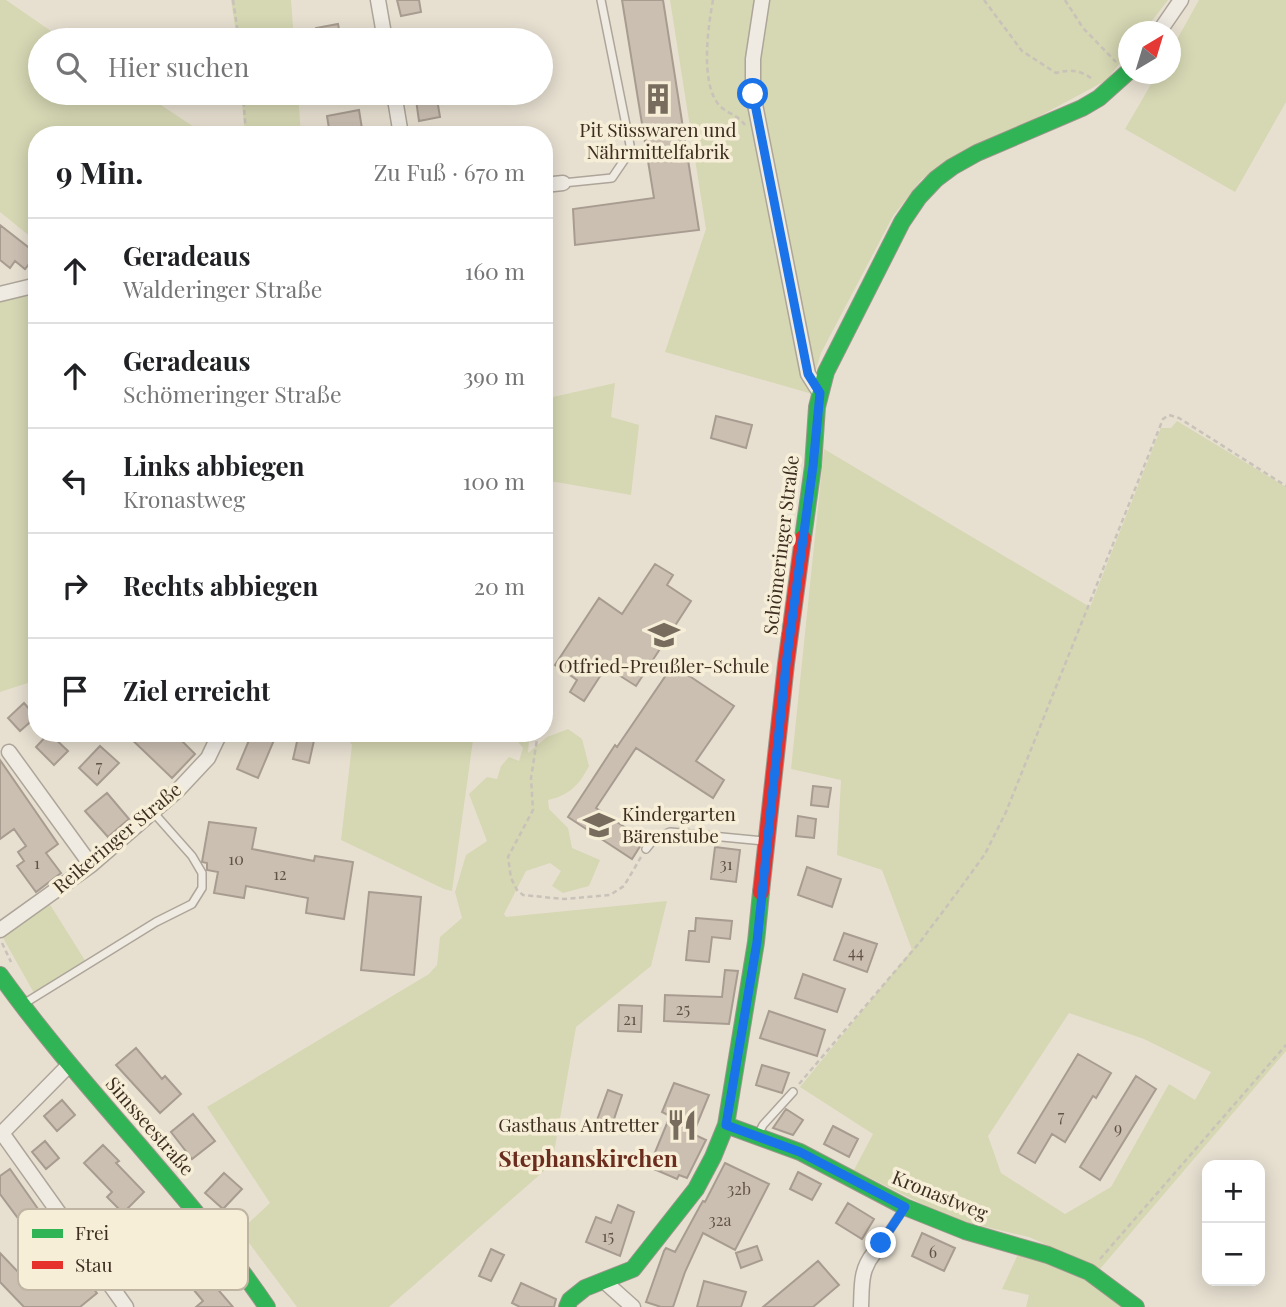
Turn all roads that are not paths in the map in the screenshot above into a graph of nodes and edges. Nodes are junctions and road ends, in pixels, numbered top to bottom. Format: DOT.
graph roads {
  1 [pos="378,0"];
  2 [pos="601,0"];
  3 [pos="762,0"];
  4 [pos="1181,0"];
  5 [pos="1167,21"];
  6 [pos="383,28"];
  7 [pos="1118,78"];
  8 [pos="396,105"];
  9 [pos="400,126"];
  10 [pos="563,183"];
  11 [pos="553,185"];
  12 [pos="28,287"];
  13 [pos="0,294"];
  14 [pos="820,393"];
  15 [pos="216,742"];
  16 [pos="9,752"];
  17 [pos="152,812"];
  18 [pos="769,841"];
  19 [pos="646,849"];
  20 [pos="91,866"];
  21 [pos="0,930"];
  22 [pos="0,975"];
  23 [pos="21,1004"];
  24 [pos="69,1065"];
  25 [pos="793,1092"];
  26 [pos="726,1125"];
  27 [pos="1,1134"];
  28 [pos="757,1136"];
  29 [pos="905,1207"];
  30 [pos="55,1209"];
  31 [pos="193,1209"];
  32 [pos="874,1253"];
  33 [pos="248,1280"];
  34 [pos="605,1282"];
  35 [pos="114,1290"];
  36 [pos="126,1307"];
  37 [pos="267,1307"];
  38 [pos="567,1307"];
  39 [pos="633,1307"];
  40 [pos="860,1307"];
  41 [pos="1136,1307"];
  1 -- 6 [label="street"];
  2 -- 10 [label="lane"];
  3 -- 14 [label="street"];
  4 -- 5 [label="street"];
  7 -- 14 [label="street, Schömeringer Straße"];
  8 -- 9 [label="street"];
  10 -- 11 [label="street"];
  12 -- 13 [label="street"];
  14 -- 18 [label="street, Schömeringer Straße"];
  15 -- 17 [label="street, Reikeringer Straße"];
  16 -- 20 [label="street"];
  17 -- 20 [label="street, Reikeringer Straße"];
  17 -- 23 [label="lane"];
  18 -- 19 [label="lane"];
  18 -- 26 [label="street, Schömeringer Straße"];
  20 -- 21 [label="street, Reikeringer Straße"];
  22 -- 23 [label="street, Simsseestraße"];
  23 -- 24 [label="street, Simsseestraße"];
  24 -- 27 [label="street"];
  24 -- 31 [label="street, Simsseestraße"];
  25 -- 28 [label="lane"];
  26 -- 28 [label="street, Kronastweg"];
  26 -- 34 [label="street, Schömeringer Straße"];
  27 -- 30 [label="street"];
  28 -- 29 [label="street, Kronastweg"];
  29 -- 32 [label="lane"];
  29 -- 41 [label="street, Kronastweg"];
  32 -- 40 [label="street"];
  33 -- 37 [label="street, Simsseestraße"];
  34 -- 38 [label="street, Schömeringer Straße"];
  34 -- 39 [label="street"];
  35 -- 36 [label="street"];
}
